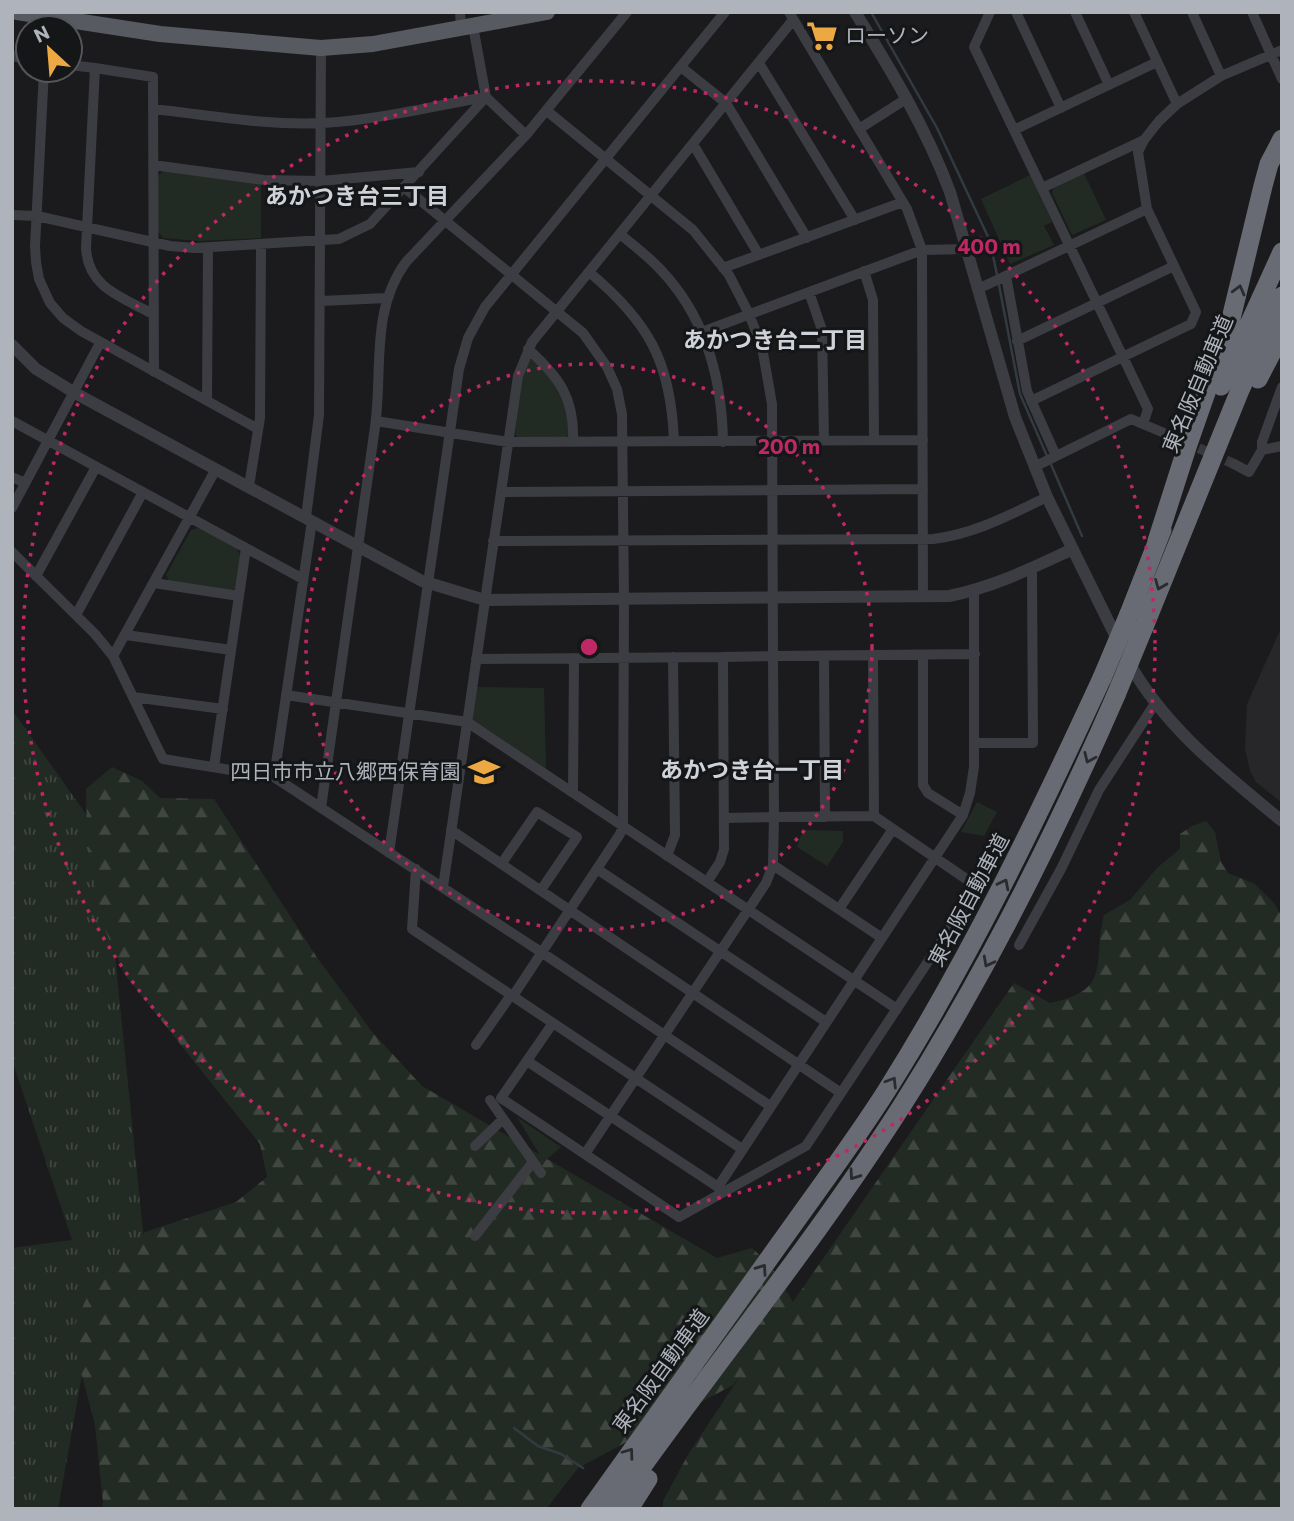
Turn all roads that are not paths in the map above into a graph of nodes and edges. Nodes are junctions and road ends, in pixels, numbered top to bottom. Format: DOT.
graph roads {
  1 [pos="17,12"];
  2 [pos="547,12"];
  3 [pos="627,12"];
  4 [pos="725,12"];
  5 [pos="855,12"];
  6 [pos="990,12"];
  7 [pos="1016,12"];
  8 [pos="1075,12"];
  9 [pos="1134,12"];
  10 [pos="1192,12"];
  11 [pos="1252,12"];
  12 [pos="522,15"];
  13 [pos="791,16"];
  14 [pos="465,22"];
  15 [pos="321,48"];
  16 [pos="1276,52"];
  17 [pos="1157,62"];
  18 [pos="759,63"];
  19 [pos="681,66"];
  20 [pos="84,67"];
  21 [pos="95,68"];
  22 [pos="1221,76"];
  23 [pos="1282,79"];
  24 [pos="43,84"];
  25 [pos="1109,85"];
  26 [pos="486,97"];
  27 [pos="906,99"];
  28 [pos="726,103"];
  29 [pos="1177,104"];
  30 [pos="1061,108"];
  31 [pos="153,109"];
  32 [pos="547,111"];
  33 [pos="321,123"];
  34 [pos="859,129"];
  35 [pos="1014,130"];
  36 [pos="526,135"];
  37 [pos="1282,139"];
  38 [pos="1144,140"];
  39 [pos="693,144"];
  40 [pos="606,158"];
  41 [pos="153,165"];
  42 [pos="419,172"];
  43 [pos="321,181"];
  44 [pos="405,188"];
  45 [pos="1042,188"];
  46 [pos="651,195"];
  47 [pos="903,202"];
  48 [pos="1147,209"];
  49 [pos="12,215"];
  50 [pos="37,216"];
  51 [pos="445,220"];
  52 [pos="855,220"];
  53 [pos="87,228"];
  54 [pos="620,234"];
  55 [pos="807,238"];
  56 [pos="321,241"];
  57 [pos="153,242"];
  58 [pos="261,244"];
  59 [pos="1069,246"];
  60 [pos="208,248"];
  61 [pos="967,249"];
  62 [pos="922,250"];
  63 [pos="1282,252"];
  64 [pos="759,255"];
  65 [pos="1174,266"];
  66 [pos="723,268"];
  67 [pos="864,271"];
  68 [pos="589,272"];
  69 [pos="512,275"];
  70 [pos="1000,279"];
  71 [pos="978,289"];
  72 [pos="808,292"];
  73 [pos="1282,296"];
  74 [pos="386,298"];
  75 [pos="321,301"];
  76 [pos="1097,303"];
  77 [pos="557,311"];
  78 [pos="153,314"];
  79 [pos="749,314"];
  80 [pos="702,332"];
  81 [pos="1282,333"];
  82 [pos="1017,341"];
  83 [pos="100,343"];
  84 [pos="12,345"];
  85 [pos="528,349"];
  86 [pos="1123,357"];
  87 [pos="154,372"];
  88 [pos="1282,387"];
  89 [pos="75,393"];
  90 [pos="207,401"];
  91 [pos="1031,401"];
  92 [pos="12,421"];
  93 [pos="376,421"];
  94 [pos="1143,424"];
  95 [pos="258,429"];
  96 [pos="450,433"];
  97 [pos="1176,438"];
  98 [pos="873,439"];
  99 [pos="824,440"];
  100 [pos="923,440"];
  101 [pos="674,441"];
  102 [pos="774,441"];
  103 [pos="48,442"];
  104 [pos="508,442"];
  105 [pos="573,442"];
  106 [pos="623,442"];
  107 [pos="723,442"];
  108 [pos="1282,446"];
  109 [pos="1262,450"];
  110 [pos="1047,460"];
  111 [pos="1234,464"];
  112 [pos="96,467"];
  113 [pos="216,470"];
  114 [pos="12,477"];
  115 [pos="25,483"];
  116 [pos="249,486"];
  117 [pos="923,489"];
  118 [pos="624,491"];
  119 [pos="773,491"];
  120 [pos="143,492"];
  121 [pos="501,492"];
  122 [pos="1047,497"];
  123 [pos="12,508"];
  124 [pos="189,517"];
  125 [pos="309,519"];
  126 [pos="923,539"];
  127 [pos="773,540"];
  128 [pos="494,541"];
  129 [pos="624,541"];
  130 [pos="1166,546"];
  131 [pos="359,547"];
  132 [pos="246,548"];
  133 [pos="1073,548"];
  134 [pos="12,552"];
  135 [pos="1032,569"];
  136 [pos="36,576"];
  137 [pos="303,579"];
  138 [pos="154,583"];
  139 [pos="428,585"];
  140 [pos="974,591"];
  141 [pos="239,596"];
  142 [pos="923,597"];
  143 [pos="774,598"];
  144 [pos="624,599"];
  145 [pos="485,600"];
  146 [pos="76,615"];
  147 [pos="1136,620"];
  148 [pos="127,635"];
  149 [pos="231,650"];
  150 [pos="975,654"];
  151 [pos="873,655"];
  152 [pos="923,655"];
  153 [pos="113,656"];
  154 [pos="723,656"];
  155 [pos="773,656"];
  156 [pos="824,656"];
  157 [pos="573,657"];
  158 [pos="623,657"];
  159 [pos="673,657"];
  160 [pos="476,659"];
  161 [pos="286,695"];
  162 [pos="133,696"];
  163 [pos="1156,702"];
  164 [pos="337,703"];
  165 [pos="223,709"];
  166 [pos="410,714"];
  167 [pos="467,722"];
  168 [pos="975,743"];
  169 [pos="214,767"];
  170 [pos="274,776"];
  171 [pos="573,792"];
  172 [pos="321,808"];
  173 [pos="963,815"];
  174 [pos="874,816"];
  175 [pos="774,817"];
  176 [pos="825,817"];
  177 [pos="724,818"];
  178 [pos="1282,821"];
  179 [pos="623,826"];
  180 [pos="893,829"];
  181 [pos="451,830"];
  182 [pos="389,853"];
  183 [pos="667,856"];
  184 [pos="936,858"];
  185 [pos="502,863"];
  186 [pos="773,865"];
  187 [pos="416,869"];
  188 [pos="597,869"];
  189 [pos="707,882"];
  190 [pos="443,887"];
  191 [pos="541,890"];
  192 [pos="839,909"];
  193 [pos="569,910"];
  194 [pos="748,910"];
  195 [pos="882,938"];
  196 [pos="1019,945"];
  197 [pos="541,952"];
  198 [pos="720,952"];
  199 [pos="854,981"];
  200 [pos="693,993"];
  201 [pos="512,996"];
  202 [pos="897,1009"];
  203 [pos="553,1023"];
  204 [pos="825,1023"];
  205 [pos="665,1036"];
  206 [pos="476,1045"];
  207 [pos="527,1060"];
  208 [pos="799,1063"];
  209 [pos="637,1079"];
  210 [pos="841,1093"];
  211 [pos="490,1100"];
  212 [pos="770,1107"];
  213 [pos="516,1108"];
  214 [pos="611,1116"];
  215 [pos="503,1118"];
  216 [pos="475,1146"];
  217 [pos="742,1149"];
  218 [pos="585,1154"];
  219 [pos="533,1161"];
  220 [pos="541,1173"];
  221 [pos="719,1190"];
  222 [pos="475,1236"];
  223 [pos="720,1362"];
  224 [pos="590,1509"];
  225 [pos="612,1509"];
  226 [pos="629,1509"];
  1 -- 15 [label="main road"];
  2 -- 12 [label="main road"];
  3 -- 32 [label="street"];
  4 -- 19 [label="street"];
  5 -- 27 [label="street"];
  6 -- 35 [label="street"];
  7 -- 30 [label="street"];
  8 -- 25 [label="street"];
  9 -- 17 [label="street"];
  10 -- 22 [label="street"];
  11 -- 16 [label="street"];
  12 -- 14 [label="main road"];
  13 -- 18 [label="street"];
  13 -- 34 [label="street"];
  14 -- 15 [label="main road"];
  14 -- 26 [label="street"];
  15 -- 33 [label="street"];
  16 -- 22 [label="street"];
  16 -- 23 [label="street"];
  17 -- 25 [label="street"];
  17 -- 29 [label="street"];
  18 -- 28 [label="street"];
  18 -- 52 [label="street"];
  19 -- 28 [label="street"];
  19 -- 40 [label="street"];
  20 -- 21 [label="street"];
  21 -- 31 [label="street"];
  21 -- 53 [label="street"];
  22 -- 29 [label="street"];
  24 -- 50 [label="street"];
  25 -- 30 [label="street"];
  26 -- 33 [label="street"];
  26 -- 36 [label="street"];
  26 -- 42 [label="street"];
  27 -- 34 [label="street"];
  27 -- 61 [label="street"];
  28 -- 39 [label="street"];
  28 -- 55 [label="street"];
  29 -- 38 [label="street"];
  30 -- 35 [label="street"];
  31 -- 33 [label="street"];
  31 -- 41 [label="street"];
  32 -- 36 [label="street"];
  32 -- 40 [label="street"];
  33 -- 43 [label="street"];
  34 -- 47 [label="street"];
  35 -- 45 [label="street"];
  36 -- 51 [label="street"];
  130 -- 37 [label="highway, one-way"];
  38 -- 45 [label="street"];
  38 -- 48 [label="street"];
  39 -- 46 [label="street"];
  39 -- 64 [label="street"];
  40 -- 46 [label="street"];
  40 -- 69 [label="street"];
  41 -- 43 [label="street"];
  41 -- 57 [label="street"];
  42 -- 43 [label="street"];
  42 -- 44 [label="street"];
  43 -- 56 [label="street"];
  44 -- 51 [label="street"];
  44 -- 56 [label="street"];
  45 -- 59 [label="street"];
  46 -- 54 [label="street"];
  46 -- 66 [label="street"];
  47 -- 52 [label="street"];
  47 -- 62 [label="street"];
  48 -- 59 [label="street"];
  48 -- 65 [label="street"];
  49 -- 50 [label="street"];
  50 -- 53 [label="street"];
  50 -- 83 [label="street"];
  51 -- 69 [label="street"];
  51 -- 74 [label="street"];
  52 -- 55 [label="street"];
  53 -- 57 [label="street"];
  53 -- 78 [label="street"];
  54 -- 68 [label="street"];
  54 -- 80 [label="street"];
  55 -- 64 [label="street"];
  56 -- 58 [label="street"];
  56 -- 75 [label="street"];
  57 -- 60 [label="street"];
  57 -- 78 [label="street"];
  58 -- 60 [label="street"];
  58 -- 95 [label="street"];
  59 -- 70 [label="street"];
  59 -- 76 [label="street"];
  60 -- 90 [label="street"];
  61 -- 62 [label="street"];
  61 -- 71 [label="street"];
  62 -- 67 [label="street"];
  62 -- 100 [label="street"];
  63 -- 130 [label="highway, 東名阪自動車道"];
  64 -- 66 [label="street"];
  65 -- 76 [label="street"];
  65 -- 86 [label="street"];
  66 -- 79 [label="street"];
  67 -- 72 [label="street"];
  67 -- 98 [label="street"];
  68 -- 77 [label="street"];
  68 -- 101 [label="street"];
  69 -- 77 [label="street"];
  69 -- 96 [label="street"];
  70 -- 71 [label="street"];
  70 -- 82 [label="street"];
  71 -- 110 [label="street"];
  72 -- 79 [label="street"];
  72 -- 99 [label="street"];
  73 -- 130 [label="highway, 東名阪自動車道"];
  74 -- 75 [label="street"];
  74 -- 93 [label="street"];
  75 -- 125 [label="street"];
  76 -- 82 [label="street"];
  76 -- 86 [label="street"];
  77 -- 85 [label="street"];
  77 -- 106 [label="street"];
  78 -- 87 [label="street"];
  79 -- 80 [label="street"];
  79 -- 102 [label="street"];
  80 -- 107 [label="street"];
  81 -- 130 [label="highway"];
  82 -- 91 [label="street"];
  83 -- 87 [label="street"];
  83 -- 89 [label="street"];
  84 -- 89 [label="street"];
  85 -- 104 [label="street"];
  85 -- 105 [label="street"];
  86 -- 91 [label="street"];
  86 -- 94 [label="street"];
  87 -- 90 [label="street"];
  88 -- 109 [label="street"];
  89 -- 103 [label="street"];
  89 -- 113 [label="street"];
  90 -- 95 [label="street"];
  91 -- 110 [label="street"];
  92 -- 103 [label="street"];
  93 -- 96 [label="street"];
  93 -- 131 [label="street"];
  94 -- 97 [label="street"];
  94 -- 110 [label="street"];
  95 -- 116 [label="street"];
  96 -- 104 [label="street"];
  96 -- 139 [label="street"];
  98 -- 99 [label="street"];
  98 -- 100 [label="street"];
  99 -- 102 [label="street"];
  100 -- 117 [label="street"];
  101 -- 106 [label="street"];
  101 -- 107 [label="street"];
  102 -- 107 [label="street"];
  102 -- 119 [label="street"];
  103 -- 112 [label="street"];
  103 -- 115 [label="street"];
  104 -- 105 [label="street"];
  104 -- 121 [label="street"];
  105 -- 106 [label="street"];
  106 -- 118 [label="street"];
  108 -- 109 [label="street"];
  109 -- 111 [label="street"];
  110 -- 122 [label="street"];
  112 -- 120 [label="street"];
  112 -- 136 [label="street"];
  113 -- 116 [label="street"];
  113 -- 124 [label="street"];
  114 -- 115 [label="street"];
  115 -- 123 [label="street"];
  116 -- 125 [label="street"];
  117 -- 119 [label="street"];
  117 -- 126 [label="street"];
  118 -- 119 [label="street"];
  118 -- 121 [label="street"];
  118 -- 129 [label="street"];
  119 -- 127 [label="street"];
  120 -- 124 [label="street"];
  120 -- 146 [label="street"];
  121 -- 128 [label="street"];
  122 -- 126 [label="street"];
  122 -- 133 [label="street"];
  124 -- 132 [label="street"];
  124 -- 138 [label="street"];
  125 -- 131 [label="street"];
  125 -- 137 [label="street"];
  126 -- 127 [label="street"];
  126 -- 142 [label="street"];
  127 -- 129 [label="street"];
  127 -- 143 [label="street"];
  128 -- 129 [label="street"];
  128 -- 145 [label="street"];
  129 -- 144 [label="street"];
  130 -- 147 [label="highway, 東名阪自動車道"];
  131 -- 139 [label="street"];
  131 -- 164 [label="street"];
  132 -- 137 [label="street"];
  132 -- 141 [label="street"];
  133 -- 135 [label="street"];
  133 -- 163 [label="street"];
  134 -- 136 [label="street"];
  135 -- 140 [label="street"];
  135 -- 168 [label="street"];
  136 -- 146 [label="street"];
  137 -- 161 [label="street"];
  138 -- 141 [label="street"];
  138 -- 148 [label="street"];
  139 -- 145 [label="street"];
  139 -- 166 [label="street"];
  140 -- 142 [label="street"];
  140 -- 150 [label="street"];
  141 -- 149 [label="street"];
  142 -- 143 [label="street"];
  143 -- 144 [label="street"];
  143 -- 155 [label="street"];
  144 -- 145 [label="street"];
  144 -- 158 [label="street"];
  145 -- 160 [label="street"];
  146 -- 153 [label="street"];
  147 -- 223 [label="highway, 東名阪自動車道, one-way, bridge"];
  224 -- 147 [label="highway, 東名阪自動車道, one-way, bridge"];
  148 -- 149 [label="street"];
  148 -- 153 [label="street"];
  149 -- 165 [label="street"];
  150 -- 152 [label="street"];
  150 -- 168 [label="street"];
  151 -- 152 [label="street"];
  151 -- 156 [label="street"];
  151 -- 174 [label="street"];
  152 -- 173 [label="street"];
  153 -- 162 [label="street"];
  154 -- 155 [label="street"];
  154 -- 159 [label="street"];
  154 -- 177 [label="street"];
  155 -- 156 [label="street"];
  155 -- 175 [label="street"];
  156 -- 176 [label="street"];
  157 -- 158 [label="street"];
  157 -- 160 [label="street"];
  157 -- 171 [label="street"];
  158 -- 159 [label="street"];
  158 -- 179 [label="street"];
  159 -- 183 [label="street"];
  160 -- 167 [label="street"];
  161 -- 164 [label="street"];
  161 -- 170 [label="street"];
  162 -- 165 [label="street"];
  162 -- 169 [label="street"];
  163 -- 178 [label="street"];
  163 -- 196 [label="street"];
  164 -- 166 [label="street"];
  164 -- 172 [label="street"];
  165 -- 169 [label="street"];
  166 -- 167 [label="street"];
  166 -- 182 [label="street"];
  167 -- 171 [label="street"];
  167 -- 181 [label="street"];
  168 -- 173 [label="street"];
  169 -- 170 [label="street"];
  170 -- 172 [label="street"];
  171 -- 179 [label="street"];
  172 -- 182 [label="street"];
  173 -- 184 [label="street"];
  174 -- 176 [label="street"];
  174 -- 180 [label="street"];
  175 -- 176 [label="street"];
  175 -- 177 [label="street"];
  175 -- 186 [label="street"];
  177 -- 189 [label="street"];
  179 -- 183 [label="street"];
  179 -- 188 [label="street"];
  180 -- 184 [label="street"];
  180 -- 192 [label="street"];
  181 -- 185 [label="street"];
  181 -- 190 [label="street"];
  182 -- 187 [label="street"];
  183 -- 189 [label="street"];
  184 -- 195 [label="street"];
  184 -- 202 [label="street"];
  185 -- 191 [label="street"];
  185 -- 191 [label="street"];
  186 -- 192 [label="street"];
  186 -- 194 [label="street"];
  187 -- 190 [label="street"];
  187 -- 201 [label="street"];
  188 -- 193 [label="street"];
  188 -- 198 [label="street"];
  189 -- 194 [label="street"];
  190 -- 197 [label="street"];
  191 -- 193 [label="street"];
  192 -- 195 [label="street"];
  193 -- 197 [label="street"];
  193 -- 200 [label="street"];
  194 -- 198 [label="street"];
  194 -- 199 [label="street"];
  195 -- 199 [label="street"];
  197 -- 201 [label="street"];
  197 -- 205 [label="street"];
  198 -- 200 [label="street"];
  198 -- 204 [label="street"];
  199 -- 202 [label="street"];
  199 -- 204 [label="street"];
  200 -- 205 [label="street"];
  200 -- 208 [label="street"];
  201 -- 203 [label="street"];
  201 -- 206 [label="street"];
  202 -- 210 [label="street"];
  203 -- 207 [label="street"];
  203 -- 209 [label="street"];
  204 -- 208 [label="street"];
  205 -- 209 [label="street"];
  205 -- 212 [label="street"];
  207 -- 213 [label="street"];
  207 -- 214 [label="street"];
  208 -- 210 [label="street"];
  208 -- 212 [label="street"];
  209 -- 214 [label="street"];
  209 -- 217 [label="street"];
  210 -- 221 [label="street"];
  211 -- 215 [label="street"];
  212 -- 217 [label="street"];
  213 -- 215 [label="street"];
  213 -- 218 [label="street"];
  214 -- 218 [label="street"];
  214 -- 221 [label="street"];
  215 -- 216 [label="street"];
  215 -- 219 [label="street"];
  217 -- 221 [label="street"];
  218 -- 221 [label="street"];
  219 -- 220 [label="street"];
  219 -- 222 [label="street"];
  223 -- 225 [label="highway, 東名阪自動車道"];
  223 -- 226 [label="highway"];
}
